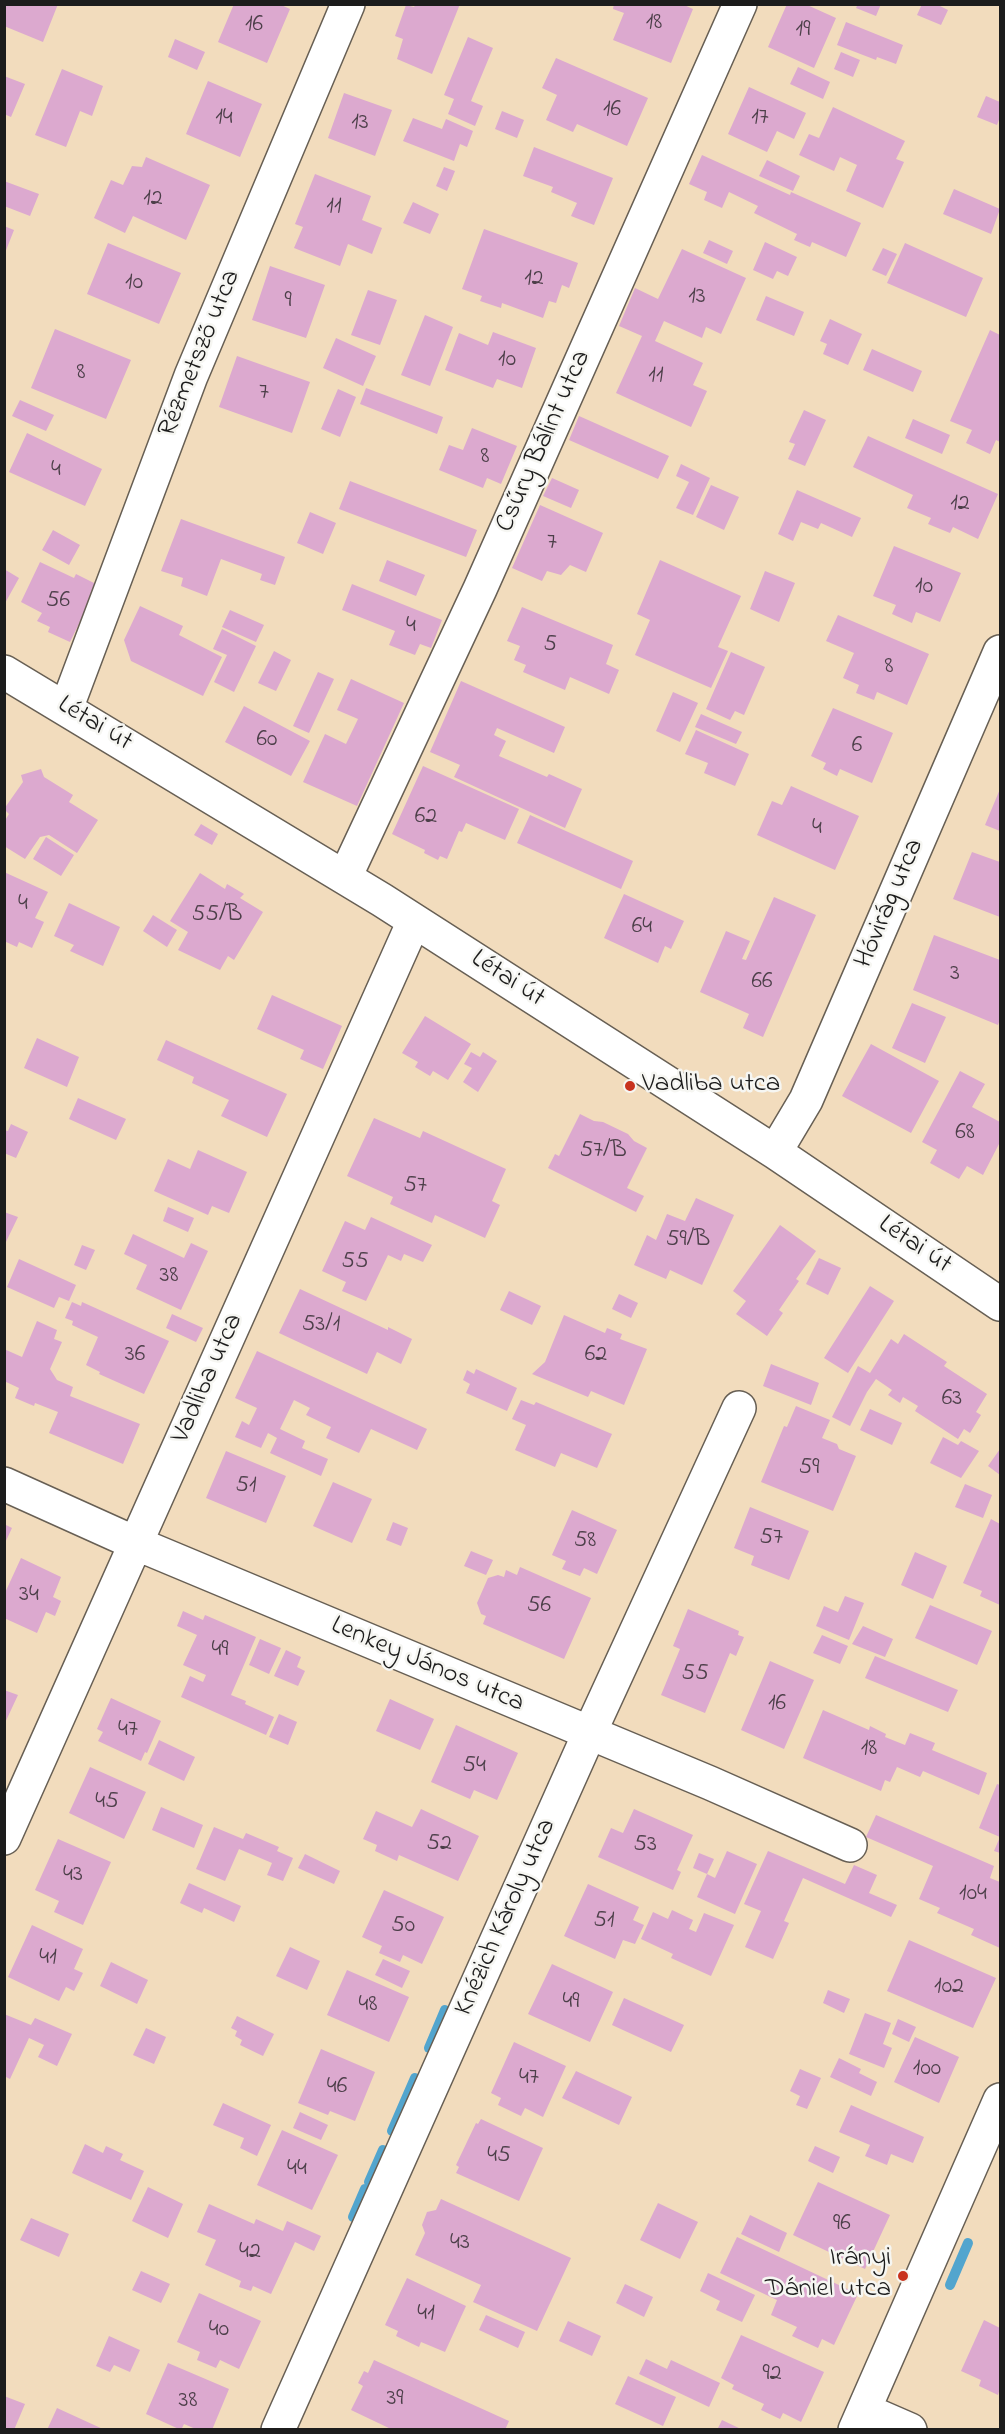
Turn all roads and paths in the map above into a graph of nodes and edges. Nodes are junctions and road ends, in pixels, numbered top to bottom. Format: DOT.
graph roads {
  1 [pos="348,4"];
  2 [pos="740,4"];
  3 [pos="1000,652"];
  4 [pos="8,681"];
  5 [pos="66,709"];
  6 [pos="345,878"];
  7 [pos="414,921"];
  8 [pos="775,1152"];
  9 [pos="1000,1304"];
  10 [pos="739,1408"];
  11 [pos="4,1484"];
  12 [pos="135,1543"];
  13 [pos="589,1734"];
  14 [pos="4,1838"];
  15 [pos="850,1845"];
  16 [pos="1000,2100"];
  17 [pos="860,2420"];
  18 [pos="278,2430"];
  19 [pos="910,2430"];
  1 -- 5 [label="street, Rézmetsző utca"];
  2 -- 6 [label="street, Csűry Bálint utca"];
  3 -- 8 [label="street, Hóvirág utca"];
  4 -- 5 [label="street, Létai út"];
  5 -- 6 [label="street, Létai út"];
  6 -- 7 [label="street, Létai út"];
  7 -- 8 [label="street, Létai út"];
  7 -- 12 [label="street, Vadliba utca"];
  8 -- 9 [label="street, Létai út"];
  10 -- 13 [label="street, Knézich Károly utca"];
  11 -- 12 [label="street, Lenkey János utca"];
  12 -- 13 [label="street, Lenkey János utca"];
  12 -- 14 [label="street, Vadliba utca"];
  13 -- 15 [label="street, Lenkey János utca"];
  13 -- 18 [label="street, Knézich Károly utca"];
  16 -- 17 [label="street"];
  17 -- 19 [label="street"];
}
